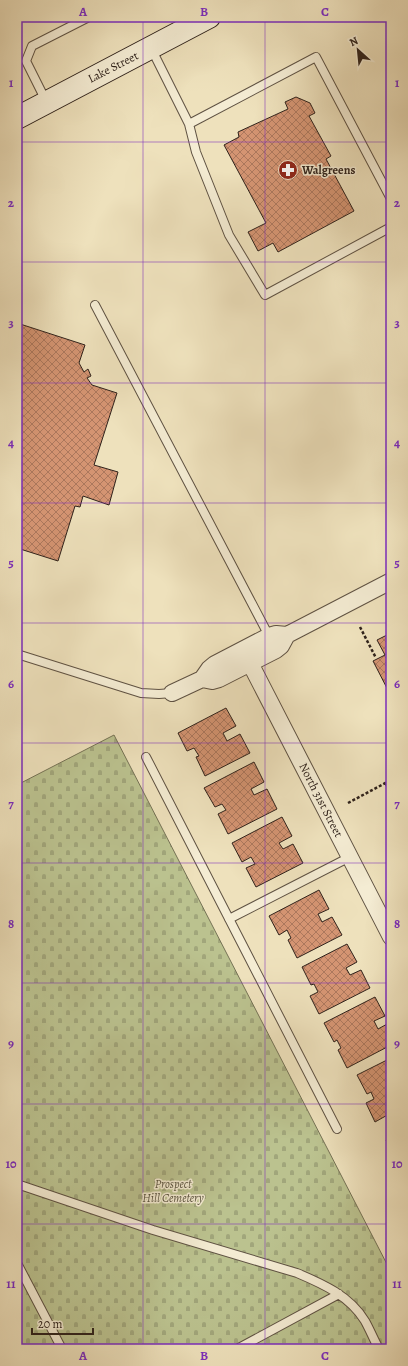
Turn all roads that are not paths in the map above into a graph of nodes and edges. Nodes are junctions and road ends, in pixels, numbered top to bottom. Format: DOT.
graph roads {
  1 [pos="89,17"];
  2 [pos="210,17"];
  3 [pos="151,48"];
  4 [pos="47,102"];
  5 [pos="17,118"];
  6 [pos="190,124"];
  7 [pos="391,199"];
  8 [pos="391,227"];
  9 [pos="96,305"];
  10 [pos="391,581"];
  11 [pos="286,635"];
  12 [pos="269,636"];
  13 [pos="17,654"];
  14 [pos="250,663"];
  15 [pos="202,679"];
  16 [pos="172,693"];
  17 [pos="146,757"];
  18 [pos="350,857"];
  19 [pos="229,919"];
  20 [pos="391,938"];
  21 [pos="337,1129"];
  22 [pos="17,1184"];
  23 [pos="17,1263"];
  24 [pos="339,1294"];
  25 [pos="62,1349"];
  26 [pos="237,1349"];
  27 [pos="379,1349"];
  1 -- 4 [label="lane"];
  2 -- 3 [label="main road, Lake Street"];
  3 -- 4 [label="main road, Lake Street"];
  3 -- 6 [label="lane"];
  4 -- 5 [label="main road, Lake Street"];
  6 -- 7 [label="lane"];
  6 -- 8 [label="lane"];
  9 -- 12 [label="lane"];
  10 -- 11 [label="street"];
  11 -- 12 [label="street"];
  11 -- 14 [label="street"];
  12 -- 15 [label="street"];
  13 -- 16 [label="lane"];
  14 -- 15 [label="street"];
  14 -- 18 [label="street, North 31st Street"];
  15 -- 16 [label="street"];
  17 -- 19 [label="lane"];
  18 -- 19 [label="lane"];
  18 -- 20 [label="street, North 31st Street"];
  19 -- 21 [label="lane"];
  22 -- 24 [label="lane"];
  23 -- 25 [label="lane"];
  24 -- 26 [label="lane"];
  24 -- 27 [label="lane"];
}
